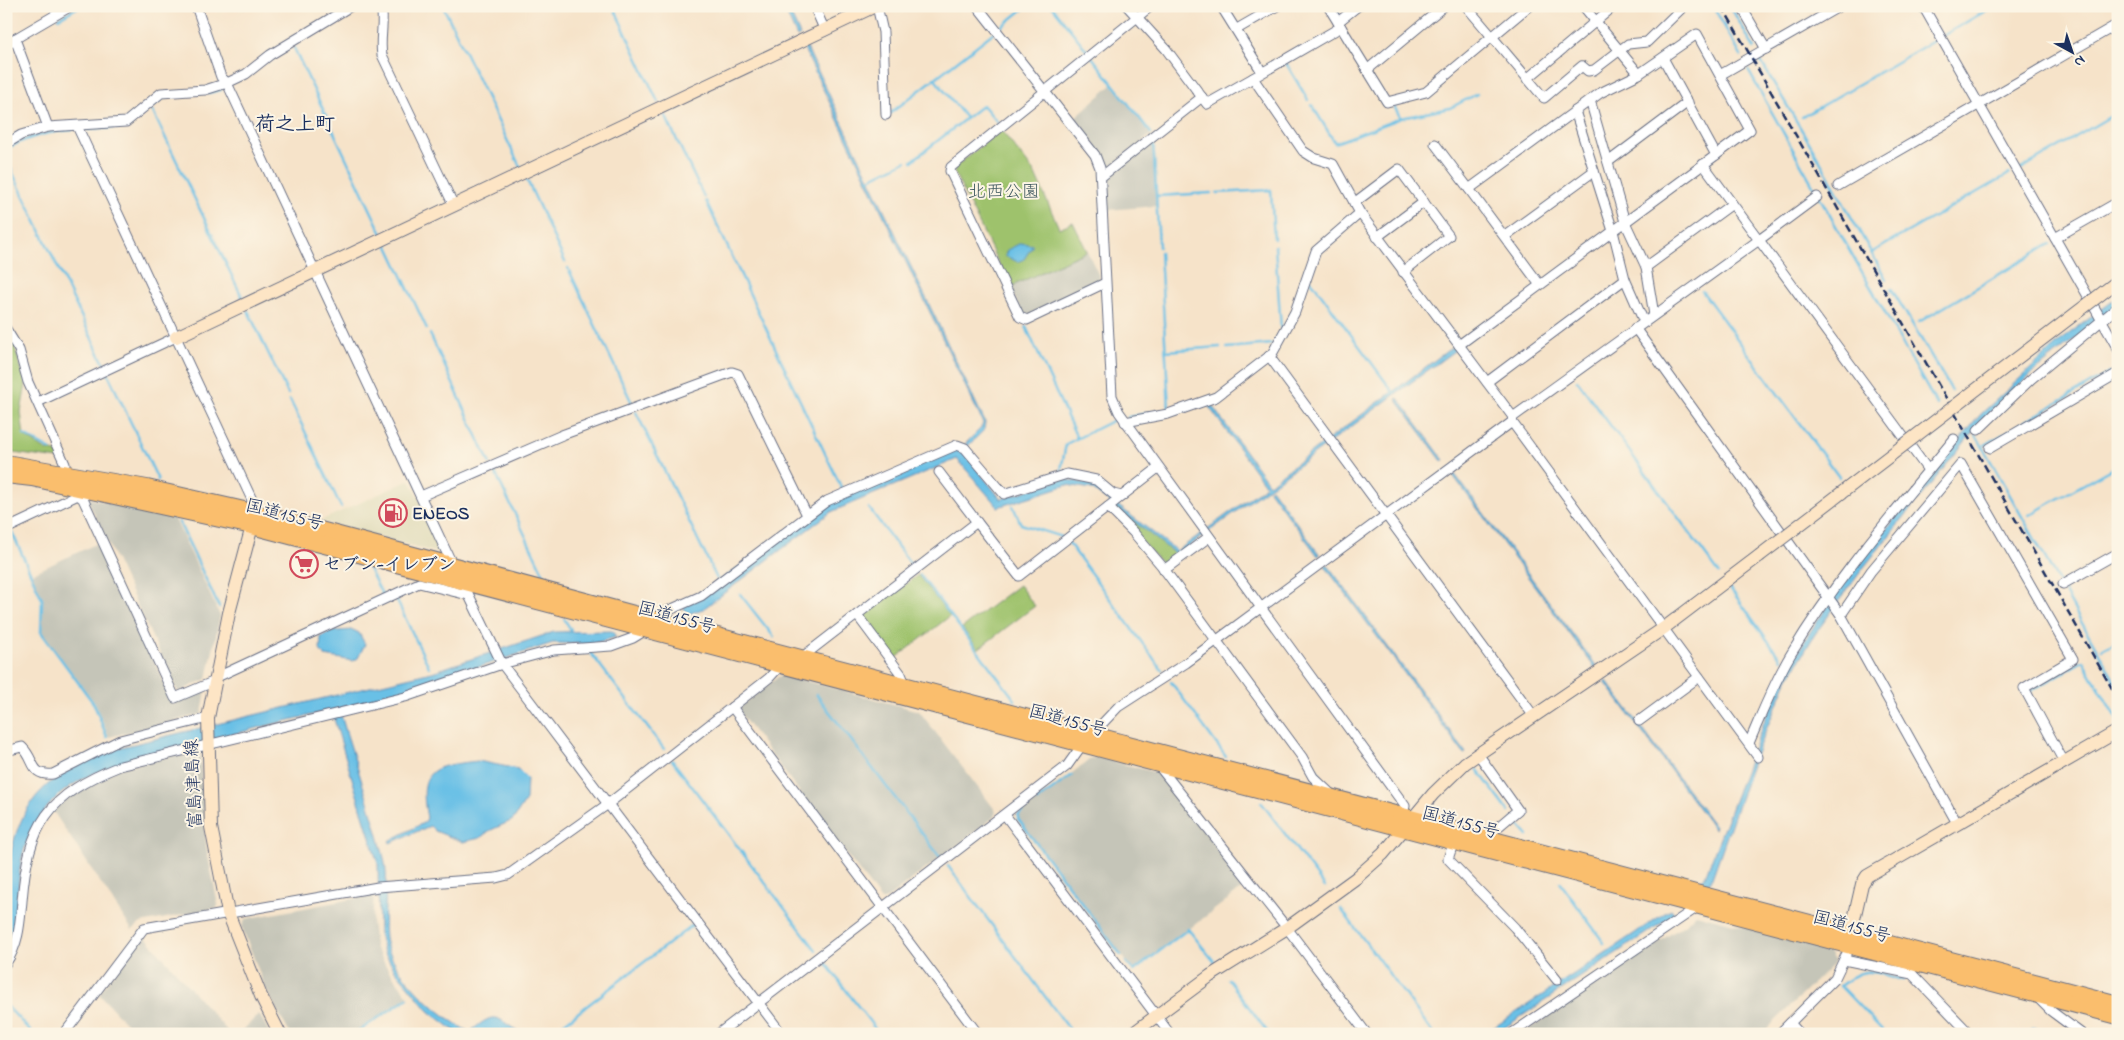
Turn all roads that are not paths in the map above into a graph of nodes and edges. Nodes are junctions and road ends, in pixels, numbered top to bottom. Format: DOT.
graph roads {
  1 [pos="71,6"];
  2 [pos="196,6"];
  3 [pos="351,6"];
  4 [pos="381,6"];
  5 [pos="814,6"];
  6 [pos="876,6"];
  7 [pos="977,6"];
  8 [pos="1127,6"];
  9 [pos="1151,6"];
  10 [pos="1221,6"];
  11 [pos="1277,6"];
  12 [pos="1328,6"];
  13 [pos="1358,6"];
  14 [pos="1444,6"];
  15 [pos="1466,6"];
  16 [pos="1529,6"];
  17 [pos="1583,6"];
  18 [pos="1614,6"];
  19 [pos="1684,6"];
  20 [pos="1741,6"];
  21 [pos="1840,6"];
  22 [pos="1923,6"];
  23 [pos="1138,17"];
  24 [pos="1595,22"];
  25 [pos="2118,24"];
  26 [pos="1340,25"];
  27 [pos="1237,29"];
  28 [pos="825,31"];
  29 [pos="1492,37"];
  30 [pos="10,42"];
  31 [pos="1766,49"];
  32 [pos="1620,51"];
  33 [pos="1663,58"];
  34 [pos="1367,70"];
  35 [pos="1262,72"];
  36 [pos="1639,74"];
  37 [pos="1720,75"];
  38 [pos="1253,78"];
  39 [pos="1527,79"];
  40 [pos="226,83"];
  41 [pos="1044,91"];
  42 [pos="1202,97"];
  43 [pos="1590,100"];
  44 [pos="1688,102"];
  45 [pos="1979,104"];
  46 [pos="1575,111"];
  47 [pos="886,114"];
  48 [pos="77,126"];
  49 [pos="48,127"];
  50 [pos="6,144"];
  51 [pos="1435,144"];
  52 [pos="1716,154"];
  53 [pos="1608,162"];
  54 [pos="1704,164"];
  55 [pos="1594,171"];
  56 [pos="1101,177"];
  57 [pos="1838,186"];
  58 [pos="1469,189"];
  59 [pos="1817,197"];
  60 [pos="1424,202"];
  61 [pos="2118,202"];
  62 [pos="1354,203"];
  63 [pos="1732,204"];
  64 [pos="454,206"];
  65 [pos="1360,213"];
  66 [pos="1625,222"];
  67 [pos="1613,231"];
  68 [pos="1505,236"];
  69 [pos="1377,237"];
  70 [pos="2056,238"];
  71 [pos="1759,240"];
  72 [pos="1646,267"];
  73 [pos="315,272"];
  74 [pos="1403,272"];
  75 [pos="1625,279"];
  76 [pos="2118,281"];
  77 [pos="1105,283"];
  78 [pos="1540,285"];
  79 [pos="2118,307"];
  80 [pos="1654,315"];
  81 [pos="2100,317"];
  82 [pos="1644,322"];
  83 [pos="1635,328"];
  84 [pos="6,329"];
  85 [pos="176,337"];
  86 [pos="1459,345"];
  87 [pos="2118,349"];
  88 [pos="1269,356"];
  89 [pos="2118,373"];
  90 [pos="1487,382"];
  91 [pos="38,402"];
  92 [pos="1512,420"];
  93 [pos="1125,422"];
  94 [pos="1978,430"];
  95 [pos="1954,439"];
  96 [pos="1990,448"];
  97 [pos="6,463"];
  98 [pos="1158,468"];
  99 [pos="1928,470"];
  100 [pos="64,472"];
  101 [pos="939,472"];
  102 [pos="6,475"];
  103 [pos="79,491"];
  104 [pos="422,496"];
  105 [pos="1114,502"];
  106 [pos="807,515"];
  107 [pos="1386,515"];
  108 [pos="252,519"];
  109 [pos="977,522"];
  110 [pos="6,529"];
  111 [pos="1207,534"];
  112 [pos="2118,553"];
  113 [pos="1164,570"];
  114 [pos="461,581"];
  115 [pos="2063,584"];
  116 [pos="1830,598"];
  117 [pos="1261,607"];
  118 [pos="857,615"];
  119 [pos="1841,615"];
  120 [pos="653,626"];
  121 [pos="1664,628"];
  122 [pos="1216,641"];
  123 [pos="801,658"];
  124 [pos="502,664"];
  125 [pos="781,665"];
  126 [pos="1699,677"];
  127 [pos="215,680"];
  128 [pos="905,684"];
  129 [pos="732,706"];
  130 [pos="1533,715"];
  131 [pos="208,718"];
  132 [pos="1639,721"];
  133 [pos="2116,735"];
  134 [pos="1088,739"];
  135 [pos="208,745"];
  136 [pos="1750,745"];
  137 [pos="6,751"];
  138 [pos="1478,754"];
  139 [pos="1757,756"];
  140 [pos="2064,762"];
  141 [pos="1158,765"];
  142 [pos="1336,798"];
  143 [pos="608,804"];
  144 [pos="1005,815"];
  145 [pos="1408,820"];
  146 [pos="1957,823"];
  147 [pos="1485,838"];
  148 [pos="1454,842"];
  149 [pos="1699,906"];
  150 [pos="883,908"];
  151 [pos="228,913"];
  152 [pos="1287,928"];
  153 [pos="1848,946"];
  154 [pos="6,964"];
  155 [pos="1557,980"];
  156 [pos="2034,995"];
  157 [pos="759,1003"];
  158 [pos="2118,1004"];
  159 [pos="1156,1015"];
  160 [pos="2118,1016"];
  161 [pos="1790,1023"];
  162 [pos="64,1034"];
  163 [pos="280,1034"];
  164 [pos="718,1034"];
  165 [pos="782,1034"];
  166 [pos="978,1034"];
  167 [pos="1132,1034"];
  168 [pos="1170,1034"];
  169 [pos="1367,1034"];
  170 [pos="1511,1034"];
  171 [pos="1779,1034"];
  172 [pos="1800,1034"];
  173 [pos="1970,1034"];
  174 [pos="2082,1034"];
  1 -- 30 [label="street"];
  2 -- 40 [label="street"];
  3 -- 40 [label="street"];
  4 -- 64 [label="street"];
  5 -- 28 [label="street"];
  6 -- 28 [label="street"];
  6 -- 47 [label="street"];
  7 -- 41 [label="street"];
  8 -- 23 [label="street"];
  9 -- 23 [label="street"];
  10 -- 27 [label="street"];
  11 -- 27 [label="street"];
  12 -- 26 [label="street"];
  13 -- 26 [label="street"];
  14 -- 34 [label="street"];
  15 -- 29 [label="street"];
  16 -- 29 [label="street"];
  17 -- 24 [label="street"];
  18 -- 24 [label="street"];
  19 -- 32 [label="street"];
  20 -- 31 [label="street"];
  21 -- 31 [label="street"];
  22 -- 45 [label="street"];
  23 -- 41 [label="street"];
  23 -- 42 [label="street"];
  24 -- 32 [label="street"];
  24 -- 39 [label="street"];
  25 -- 45 [label="street"];
  26 -- 34 [label="street"];
  26 -- 35 [label="street"];
  27 -- 35 [label="street"];
  28 -- 64 [label="street"];
  29 -- 34 [label="street"];
  29 -- 39 [label="street"];
  30 -- 49 [label="street"];
  31 -- 37 [label="street"];
  32 -- 36 [label="street"];
  32 -- 39 [label="street"];
  33 -- 36 [label="street"];
  33 -- 37 [label="street"];
  33 -- 44 [label="street"];
  35 -- 38 [label="street"];
  36 -- 43 [label="street"];
  37 -- 52 [label="street"];
  38 -- 42 [label="street"];
  38 -- 62 [label="street"];
  40 -- 48 [label="street"];
  40 -- 73 [label="street"];
  41 -- 56 [label="street"];
  41 -- 77 [label="street"];
  42 -- 56 [label="street"];
  43 -- 46 [label="street"];
  43 -- 53 [label="street"];
  44 -- 52 [label="street"];
  44 -- 53 [label="street"];
  45 -- 57 [label="street"];
  45 -- 70 [label="street"];
  46 -- 55 [label="street"];
  46 -- 58 [label="street"];
  48 -- 49 [label="street"];
  48 -- 85 [label="street"];
  49 -- 50 [label="street"];
  51 -- 58 [label="street"];
  52 -- 54 [label="street"];
  53 -- 66 [label="street"];
  54 -- 63 [label="street"];
  54 -- 66 [label="street"];
  55 -- 67 [label="street"];
  55 -- 68 [label="street"];
  56 -- 77 [label="street"];
  58 -- 68 [label="street"];
  59 -- 71 [label="street"];
  60 -- 62 [label="street"];
  60 -- 69 [label="street"];
  60 -- 74 [label="street"];
  61 -- 70 [label="street"];
  62 -- 65 [label="street"];
  63 -- 71 [label="street"];
  63 -- 72 [label="street"];
  64 -- 73 [label="street"];
  65 -- 69 [label="street"];
  65 -- 88 [label="street"];
  66 -- 67 [label="street"];
  66 -- 72 [label="street"];
  67 -- 75 [label="street"];
  67 -- 78 [label="street"];
  68 -- 78 [label="street"];
  69 -- 74 [label="street"];
  70 -- 81 [label="street"];
  71 -- 80 [label="street"];
  71 -- 99 [label="street"];
  72 -- 80 [label="street"];
  73 -- 85 [label="street"];
  73 -- 104 [label="street"];
  74 -- 86 [label="street"];
  75 -- 82 [label="street"];
  75 -- 90 [label="street"];
  76 -- 121 [label="street, bridge"];
  77 -- 93 [label="street"];
  78 -- 86 [label="street"];
  79 -- 81 [label="street"];
  80 -- 82 [label="street"];
  81 -- 87 [label="street"];
  81 -- 94 [label="street"];
  82 -- 83 [label="street"];
  83 -- 92 [label="street"];
  83 -- 116 [label="street"];
  84 -- 91 [label="street"];
  85 -- 91 [label="street"];
  85 -- 108 [label="street"];
  86 -- 90 [label="street"];
  88 -- 93 [label="street"];
  88 -- 107 [label="street"];
  89 -- 96 [label="street"];
  90 -- 92 [label="street"];
  91 -- 100 [label="street"];
  92 -- 107 [label="street"];
  92 -- 121 [label="street"];
  93 -- 98 [label="street"];
  95 -- 99 [label="street"];
  97 -- 100 [label="highway, 国道155号"];
  98 -- 105 [label="street"];
  98 -- 111 [label="street"];
  99 -- 116 [label="street"];
  100 -- 108 [label="highway, 国道155号"];
  101 -- 109 [label="street"];
  102 -- 103 [label="highway, 国道155号"];
  103 -- 108 [label="highway, 国道155号"];
  103 -- 110 [label="street"];
  103 -- 127 [label="street"];
  104 -- 106 [label="street"];
  104 -- 114 [label="street"];
  105 -- 106 [label="street"];
  105 -- 109 [label="street"];
  105 -- 113 [label="street"];
  106 -- 120 [label="street"];
  107 -- 117 [label="street"];
  107 -- 130 [label="street"];
  108 -- 114 [label="highway, 国道155号"];
  108 -- 127 [label="street, 富島津島線"];
  109 -- 118 [label="street"];
  111 -- 113 [label="street"];
  111 -- 117 [label="street"];
  112 -- 115 [label="street"];
  113 -- 122 [label="street"];
  114 -- 120 [label="highway, 国道155号"];
  114 -- 124 [label="street"];
  114 -- 127 [label="street"];
  116 -- 119 [label="street"];
  116 -- 136 [label="street"];
  117 -- 122 [label="street"];
  117 -- 145 [label="street"];
  118 -- 123 [label="street"];
  118 -- 128 [label="street"];
  119 -- 140 [label="street"];
  119 -- 146 [label="street"];
  120 -- 123 [label="highway, 国道155号"];
  120 -- 124 [label="street"];
  120 -- 125 [label="highway, 国道155号"];
  121 -- 126 [label="street"];
  121 -- 130 [label="street"];
  122 -- 134 [label="street"];
  122 -- 142 [label="street"];
  123 -- 128 [label="highway, 国道155号"];
  124 -- 135 [label="street"];
  124 -- 143 [label="street"];
  125 -- 129 [label="street"];
  125 -- 134 [label="highway, 国道155号"];
  126 -- 132 [label="street"];
  126 -- 136 [label="street"];
  127 -- 131 [label="street, 富島津島線"];
  128 -- 134 [label="highway, 国道155号"];
  129 -- 143 [label="street"];
  129 -- 150 [label="street"];
  130 -- 138 [label="street"];
  131 -- 135 [label="street, 富島津島線"];
  131 -- 137 [label="street"];
  133 -- 140 [label="street"];
  134 -- 141 [label="highway, 国道155号"];
  134 -- 142 [label="highway, 国道155号"];
  134 -- 144 [label="street"];
  135 -- 151 [label="street, 富島津島線"];
  135 -- 154 [label="street"];
  136 -- 139 [label="street"];
  138 -- 145 [label="street"];
  138 -- 147 [label="street"];
  140 -- 146 [label="street"];
  141 -- 145 [label="highway, 国道155号"];
  141 -- 152 [label="street"];
  142 -- 145 [label="highway, 国道155号"];
  143 -- 151 [label="street"];
  143 -- 157 [label="street"];
  144 -- 150 [label="street"];
  144 -- 159 [label="street"];
  145 -- 147 [label="highway, 国道155号"];
  145 -- 148 [label="highway, 国道155号"];
  145 -- 152 [label="street"];
  146 -- 153 [label="street"];
  147 -- 153 [label="highway, 国道155号"];
  148 -- 149 [label="highway, 国道155号"];
  148 -- 155 [label="street"];
  149 -- 153 [label="highway, 国道155号"];
  149 -- 170 [label="street"];
  150 -- 157 [label="street"];
  150 -- 166 [label="street"];
  151 -- 162 [label="street"];
  151 -- 163 [label="street, 富島津島線"];
  152 -- 159 [label="street"];
  152 -- 169 [label="street"];
  153 -- 156 [label="highway, 国道155号"];
  153 -- 158 [label="highway, 国道155号"];
  153 -- 161 [label="street"];
  153 -- 173 [label="street"];
  156 -- 160 [label="highway, 国道155号"];
  156 -- 174 [label="street"];
  157 -- 164 [label="street"];
  157 -- 165 [label="street"];
  159 -- 167 [label="street"];
  159 -- 168 [label="street"];
  161 -- 171 [label="street"];
  161 -- 172 [label="street"];
}
